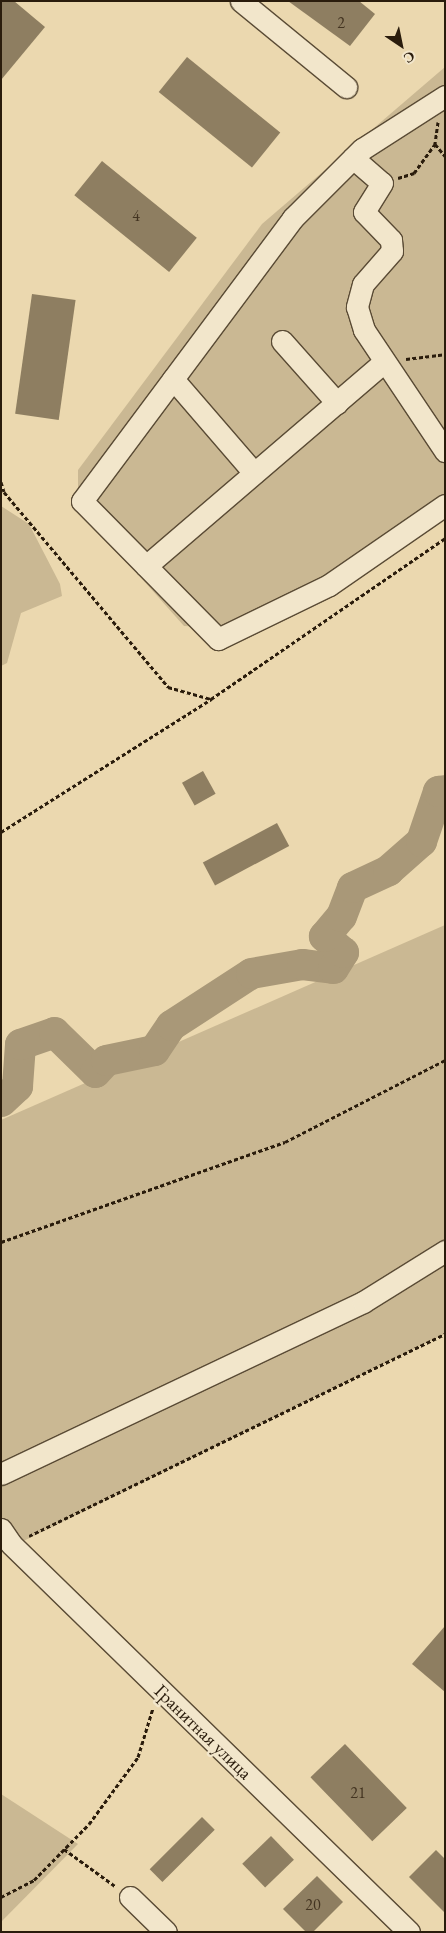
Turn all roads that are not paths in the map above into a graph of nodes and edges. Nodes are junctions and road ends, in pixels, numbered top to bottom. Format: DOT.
graph roads {
  1 [pos="241,1"];
  2 [pos="346,86"];
  3 [pos="442,98"];
  4 [pos="353,158"];
  5 [pos="282,342"];
  6 [pos="384,362"];
  7 [pos="173,379"];
  8 [pos="337,403"];
  9 [pos="445,451"];
  10 [pos="254,473"];
  11 [pos="445,505"];
  12 [pos="146,566"];
  13 [pos="445,1251"];
  14 [pos="1,1474"];
  15 [pos="6,1537"];
  16 [pos="130,1897"];
  17 [pos="166,1932"];
  18 [pos="409,1932"];
  1 -- 2 [label="street"];
  3 -- 4 [label="street"];
  4 -- 6 [label="street"];
  4 -- 7 [label="street"];
  5 -- 8 [label="street"];
  6 -- 8 [label="street"];
  6 -- 9 [label="street"];
  7 -- 10 [label="street"];
  7 -- 12 [label="street"];
  8 -- 10 [label="street"];
  10 -- 12 [label="street"];
  11 -- 12 [label="street"];
  13 -- 14 [label="street"];
  15 -- 18 [label="street, Гранитная улица"];
  16 -- 17 [label="street"];
}
